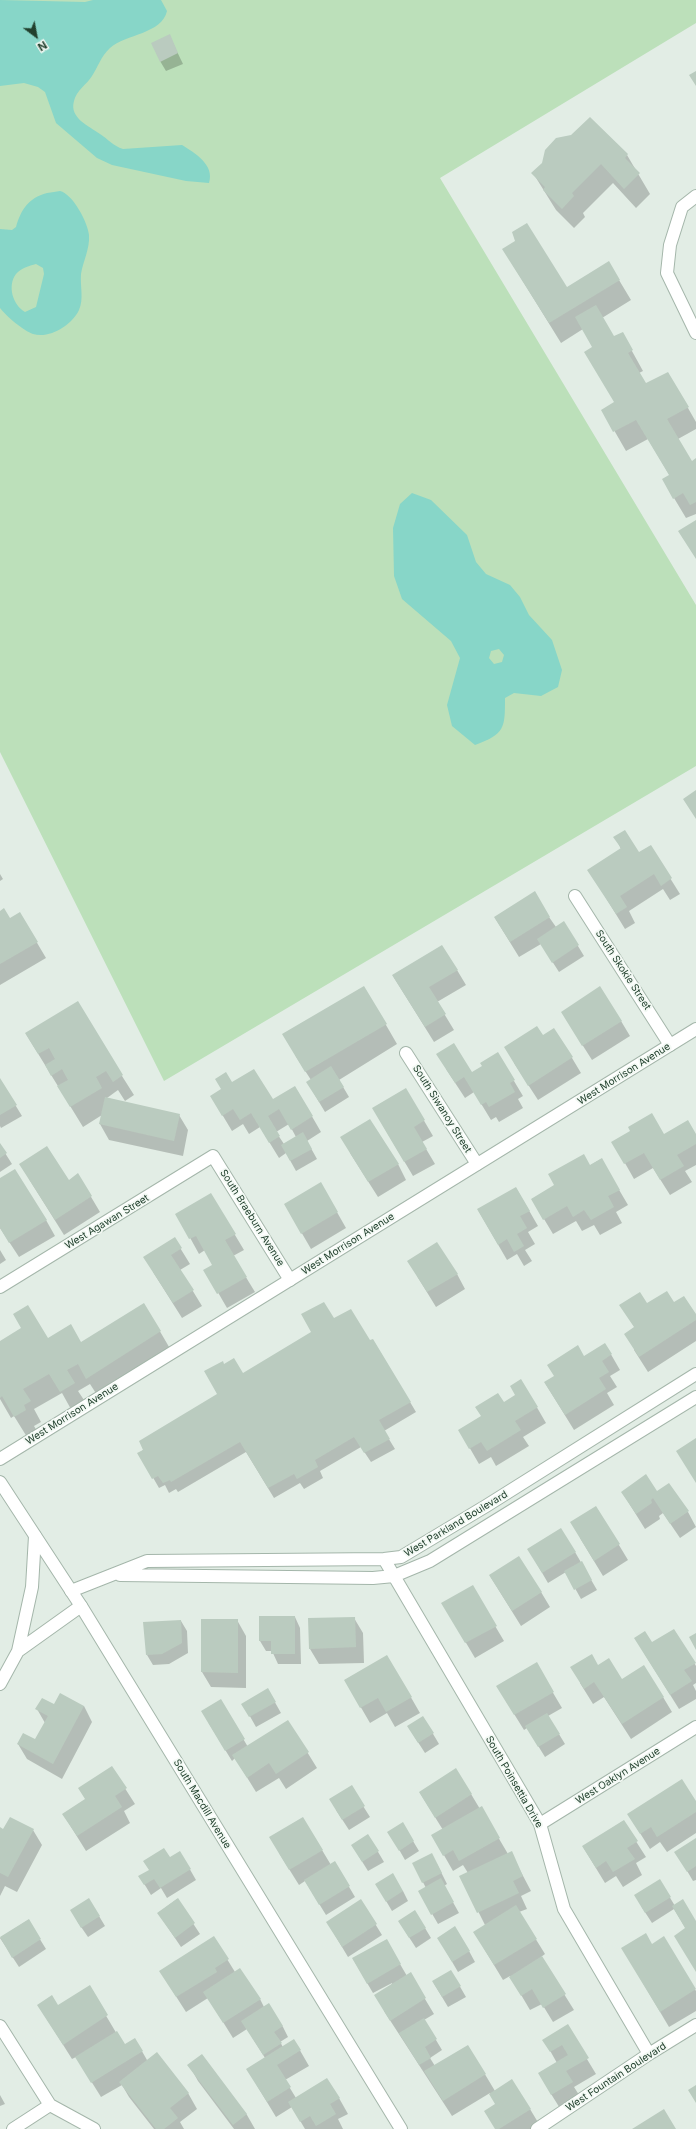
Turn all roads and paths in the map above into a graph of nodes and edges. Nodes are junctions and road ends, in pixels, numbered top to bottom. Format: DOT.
graph roads {
  1 [pos="696,196"];
  2 [pos="694,324"];
  3 [pos="575,896"];
  4 [pos="696,1029"];
  5 [pos="670,1045"];
  6 [pos="406,1053"];
  7 [pos="213,1156"];
  8 [pos="477,1164"];
  9 [pos="290,1280"];
  10 [pos="0,1287"];
  11 [pos="696,1374"];
  12 [pos="696,1397"];
  13 [pos="0,1459"];
  14 [pos="0,1482"];
  15 [pos="35,1536"];
  16 [pos="384,1559"];
  17 [pos="113,1575"];
  18 [pos="394,1576"];
  19 [pos="71,1591"];
  20 [pos="81,1606"];
  21 [pos="18,1652"];
  22 [pos="0,1684"];
  23 [pos="696,1727"];
  24 [pos="540,1824"];
  25 [pos="696,2025"];
  26 [pos="0,2026"];
  27 [pos="649,2054"];
  28 [pos="50,2106"];
  29 [pos="12,2129"];
  30 [pos="94,2129"];
  31 [pos="400,2129"];
  32 [pos="537,2129"];
  1 -- 2 [label="street"];
  3 -- 5 [label="street, South Skokie Street"];
  4 -- 5 [label="street, West Morrison Avenue"];
  5 -- 8 [label="street, West Morrison Avenue"];
  6 -- 8 [label="street, South Siwanoy Street"];
  7 -- 9 [label="street, South Braeburn Avenue"];
  7 -- 10 [label="street, West Agawan Street"];
  8 -- 9 [label="street, West Morrison Avenue"];
  9 -- 13 [label="street, West Morrison Avenue"];
  11 -- 16 [label="street, West Parkland Boulevard"];
  12 -- 18 [label="street, West Parkland Boulevard"];
  14 -- 15 [label="street, South Macdill Avenue"];
  15 -- 19 [label="street, South Macdill Avenue"];
  15 -- 21 [label="street"];
  16 -- 17 [label="street, West Parkland Boulevard"];
  16 -- 18 [label="street, South Poinsettia Drive"];
  17 -- 18 [label="street, West Parkland Boulevard"];
  17 -- 19 [label="street, West Parkland Boulevard"];
  18 -- 24 [label="street, South Poinsettia Drive"];
  19 -- 20 [label="street, South Macdill Avenue"];
  20 -- 21 [label="street"];
  20 -- 31 [label="street, South Macdill Avenue"];
  21 -- 22 [label="street"];
  23 -- 24 [label="street, West Oaklyn Avenue"];
  24 -- 27 [label="street, South Poinsettia Drive"];
  25 -- 27 [label="street, West Fountain Boulevard"];
  26 -- 28 [label="street"];
  27 -- 32 [label="street, West Fountain Boulevard"];
  28 -- 29 [label="street"];
  28 -- 30 [label="street"];
}
